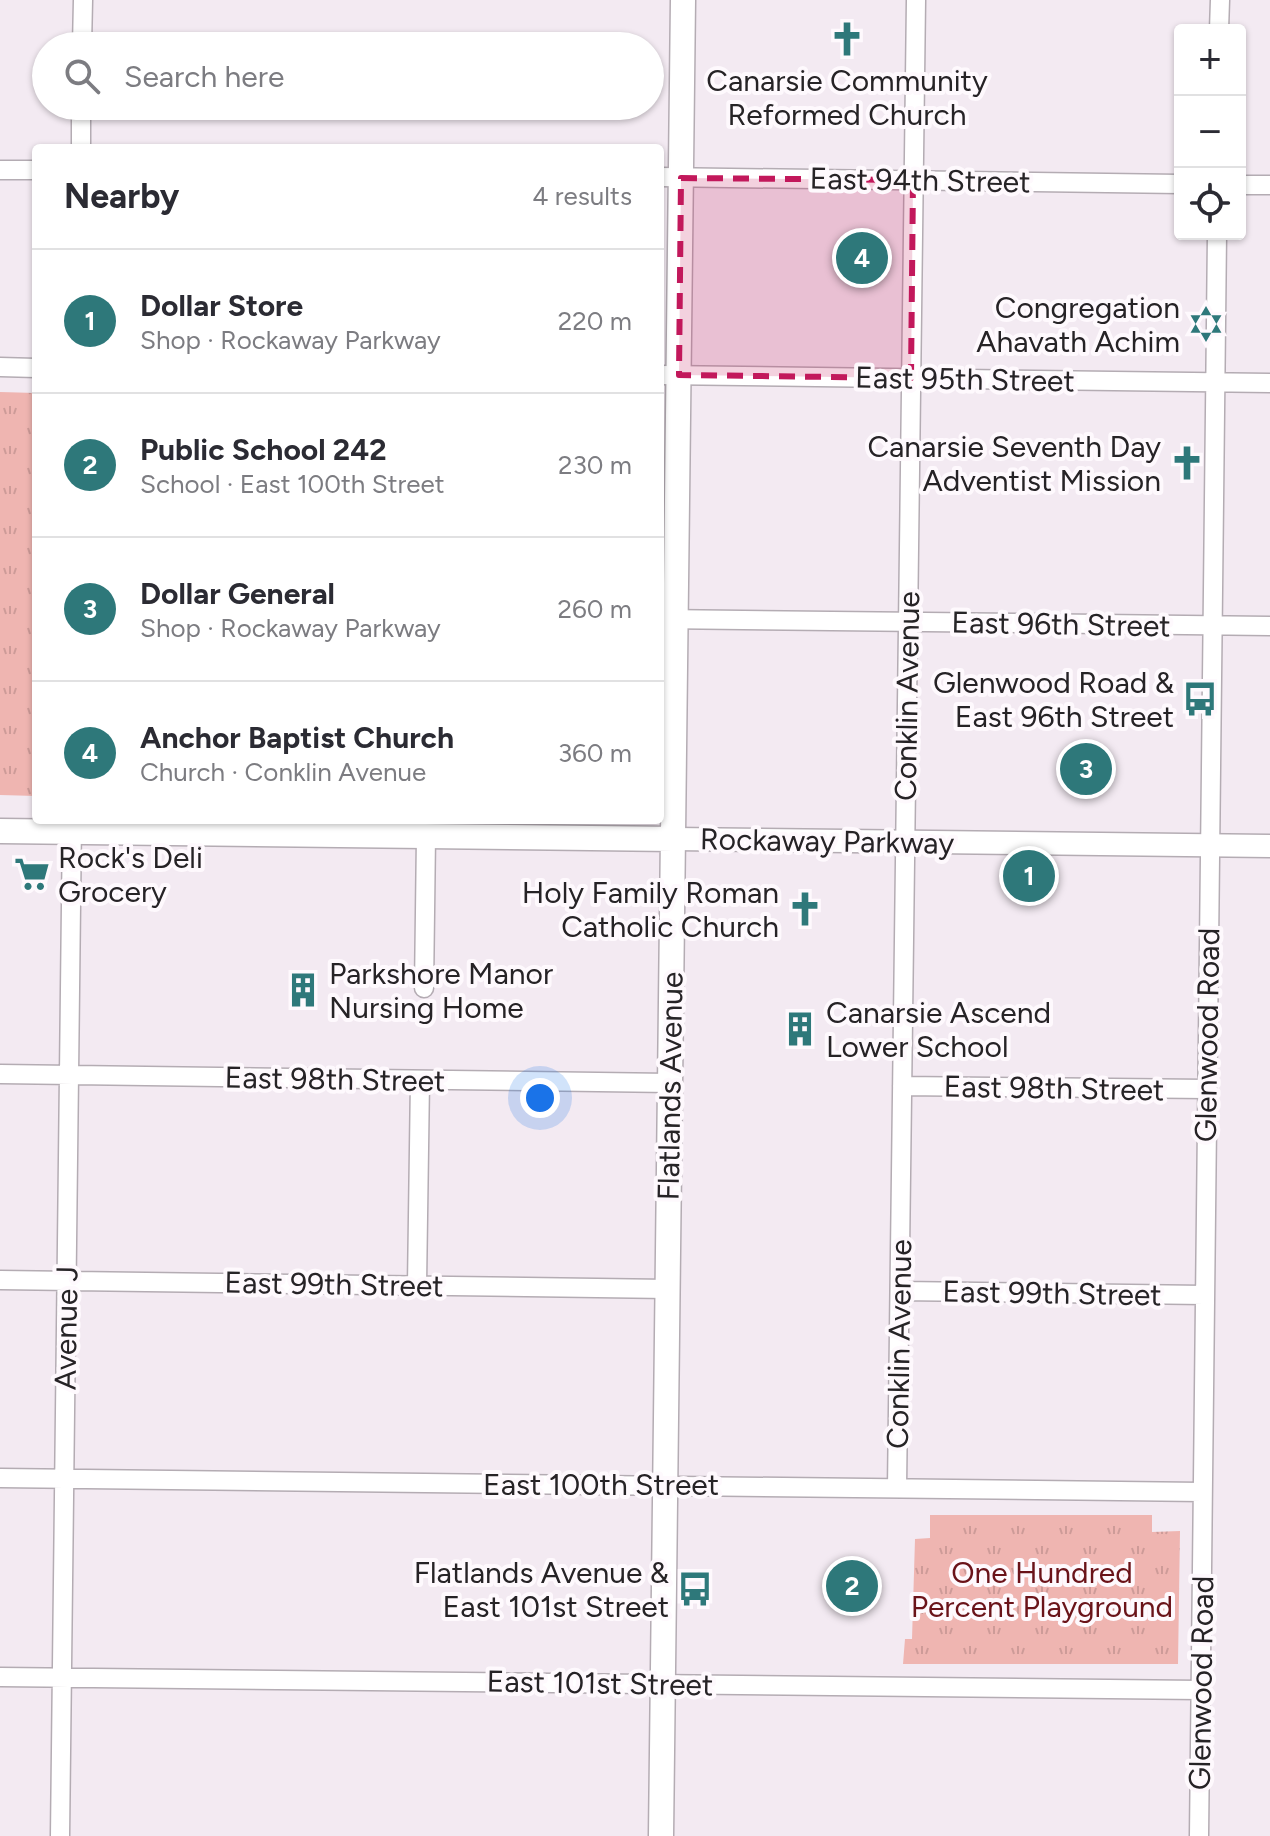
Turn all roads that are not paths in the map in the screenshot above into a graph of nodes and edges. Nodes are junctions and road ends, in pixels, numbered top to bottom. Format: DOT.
graph roads {
  1 [pos="83,0"];
  2 [pos="683,0"];
  3 [pos="916,0"];
  4 [pos="1220,0"];
  5 [pos="1219,24"];
  6 [pos="82,32"];
  7 [pos="81,120"];
  8 [pos="81,144"];
  9 [pos="0,170"];
  10 [pos="32,170"];
  11 [pos="671,178"];
  12 [pos="913,180"];
  13 [pos="1174,184"];
  14 [pos="1246,185"];
  15 [pos="1270,185"];
  16 [pos="1217,240"];
  17 [pos="0,367"];
  18 [pos="32,368"];
  19 [pos="669,375"];
  20 [pos="911,378"];
  21 [pos="1215,382"];
  22 [pos="1270,383"];
  23 [pos="668,619"];
  24 [pos="907,622"];
  25 [pos="1213,625"];
  26 [pos="1270,626"];
  27 [pos="72,826"];
  28 [pos="0,831"];
  29 [pos="426,836"];
  30 [pos="673,839"];
  31 [pos="905,842"];
  32 [pos="1209,846"];
  33 [pos="1270,846"];
  34 [pos="424,988"];
  35 [pos="0,1074"];
  36 [pos="69,1075"];
  37 [pos="420,1080"];
  38 [pos="670,1083"];
  39 [pos="902,1086"];
  40 [pos="1207,1089"];
  41 [pos="0,1280"];
  42 [pos="67,1281"];
  43 [pos="417,1285"];
  44 [pos="668,1289"];
  45 [pos="901,1291"];
  46 [pos="1204,1295"];
  47 [pos="0,1478"];
  48 [pos="65,1479"];
  49 [pos="666,1484"];
  50 [pos="897,1488"];
  51 [pos="1202,1492"];
  52 [pos="0,1677"];
  53 [pos="62,1677"];
  54 [pos="663,1684"];
  55 [pos="1200,1690"];
  56 [pos="60,1836"];
  57 [pos="661,1836"];
  58 [pos="1199,1836"];
  1 -- 6 [label="street"];
  2 -- 11 [label="main road, Flatlands Avenue"];
  3 -- 12 [label="street, Conklin Avenue"];
  4 -- 5 [label="street"];
  7 -- 8 [label="street"];
  9 -- 10 [label="street"];
  11 -- 12 [label="street, East 94th Street"];
  11 -- 19 [label="main road, Flatlands Avenue"];
  12 -- 13 [label="street, East 94th Street"];
  12 -- 20 [label="street, Conklin Avenue"];
  14 -- 15 [label="street"];
  16 -- 21 [label="street, Glenwood Road"];
  17 -- 18 [label="street"];
  19 -- 20 [label="street, East 95th Street"];
  19 -- 23 [label="main road, Flatlands Avenue"];
  20 -- 21 [label="street, East 95th Street"];
  20 -- 24 [label="street, Conklin Avenue"];
  21 -- 22 [label="street, East 95th Street"];
  21 -- 25 [label="street, Glenwood Road"];
  23 -- 24 [label="street, East 96th Street"];
  23 -- 30 [label="main road, Flatlands Avenue"];
  24 -- 25 [label="street, East 96th Street"];
  24 -- 31 [label="street, Conklin Avenue"];
  25 -- 26 [label="street, East 96th Street"];
  25 -- 32 [label="street, Glenwood Road"];
  27 -- 28 [label="main road, Rockaway Parkway"];
  27 -- 29 [label="main road, Rockaway Parkway"];
  27 -- 36 [label="street, Avenue J"];
  29 -- 30 [label="main road, Rockaway Parkway"];
  29 -- 34 [label="street"];
  30 -- 31 [label="street, Rockaway Parkway"];
  30 -- 38 [label="main road, Flatlands Avenue"];
  31 -- 32 [label="street, Rockaway Parkway"];
  31 -- 39 [label="street, Conklin Avenue"];
  32 -- 33 [label="street, Rockaway Parkway"];
  32 -- 40 [label="street, Glenwood Road"];
  35 -- 36 [label="street, East 98th Street"];
  36 -- 37 [label="street, East 98th Street"];
  36 -- 42 [label="street, Avenue J"];
  37 -- 38 [label="street, East 98th Street"];
  37 -- 43 [label="street"];
  38 -- 44 [label="main road, Flatlands Avenue"];
  39 -- 40 [label="street, East 98th Street"];
  39 -- 45 [label="street, Conklin Avenue"];
  40 -- 46 [label="street, Glenwood Road"];
  41 -- 42 [label="street, East 99th Street"];
  42 -- 43 [label="street, East 99th Street"];
  42 -- 48 [label="street, Avenue J"];
  43 -- 44 [label="street, East 99th Street"];
  44 -- 49 [label="main road, Flatlands Avenue"];
  45 -- 46 [label="street, East 99th Street"];
  45 -- 50 [label="street, Conklin Avenue"];
  46 -- 51 [label="street, Glenwood Road"];
  47 -- 48 [label="street, East 100th Street"];
  48 -- 49 [label="street, East 100th Street"];
  48 -- 53 [label="street, Avenue J"];
  49 -- 50 [label="street, East 100th Street"];
  49 -- 54 [label="main road, Flatlands Avenue"];
  50 -- 51 [label="street, East 100th Street"];
  51 -- 55 [label="street, Glenwood Road"];
  52 -- 53 [label="street, East 101st Street"];
  53 -- 54 [label="street, East 101st Street"];
  53 -- 56 [label="street, Avenue J"];
  54 -- 55 [label="street, East 101st Street"];
  54 -- 57 [label="main road, Flatlands Avenue"];
  55 -- 58 [label="street, Glenwood Road"];
}
